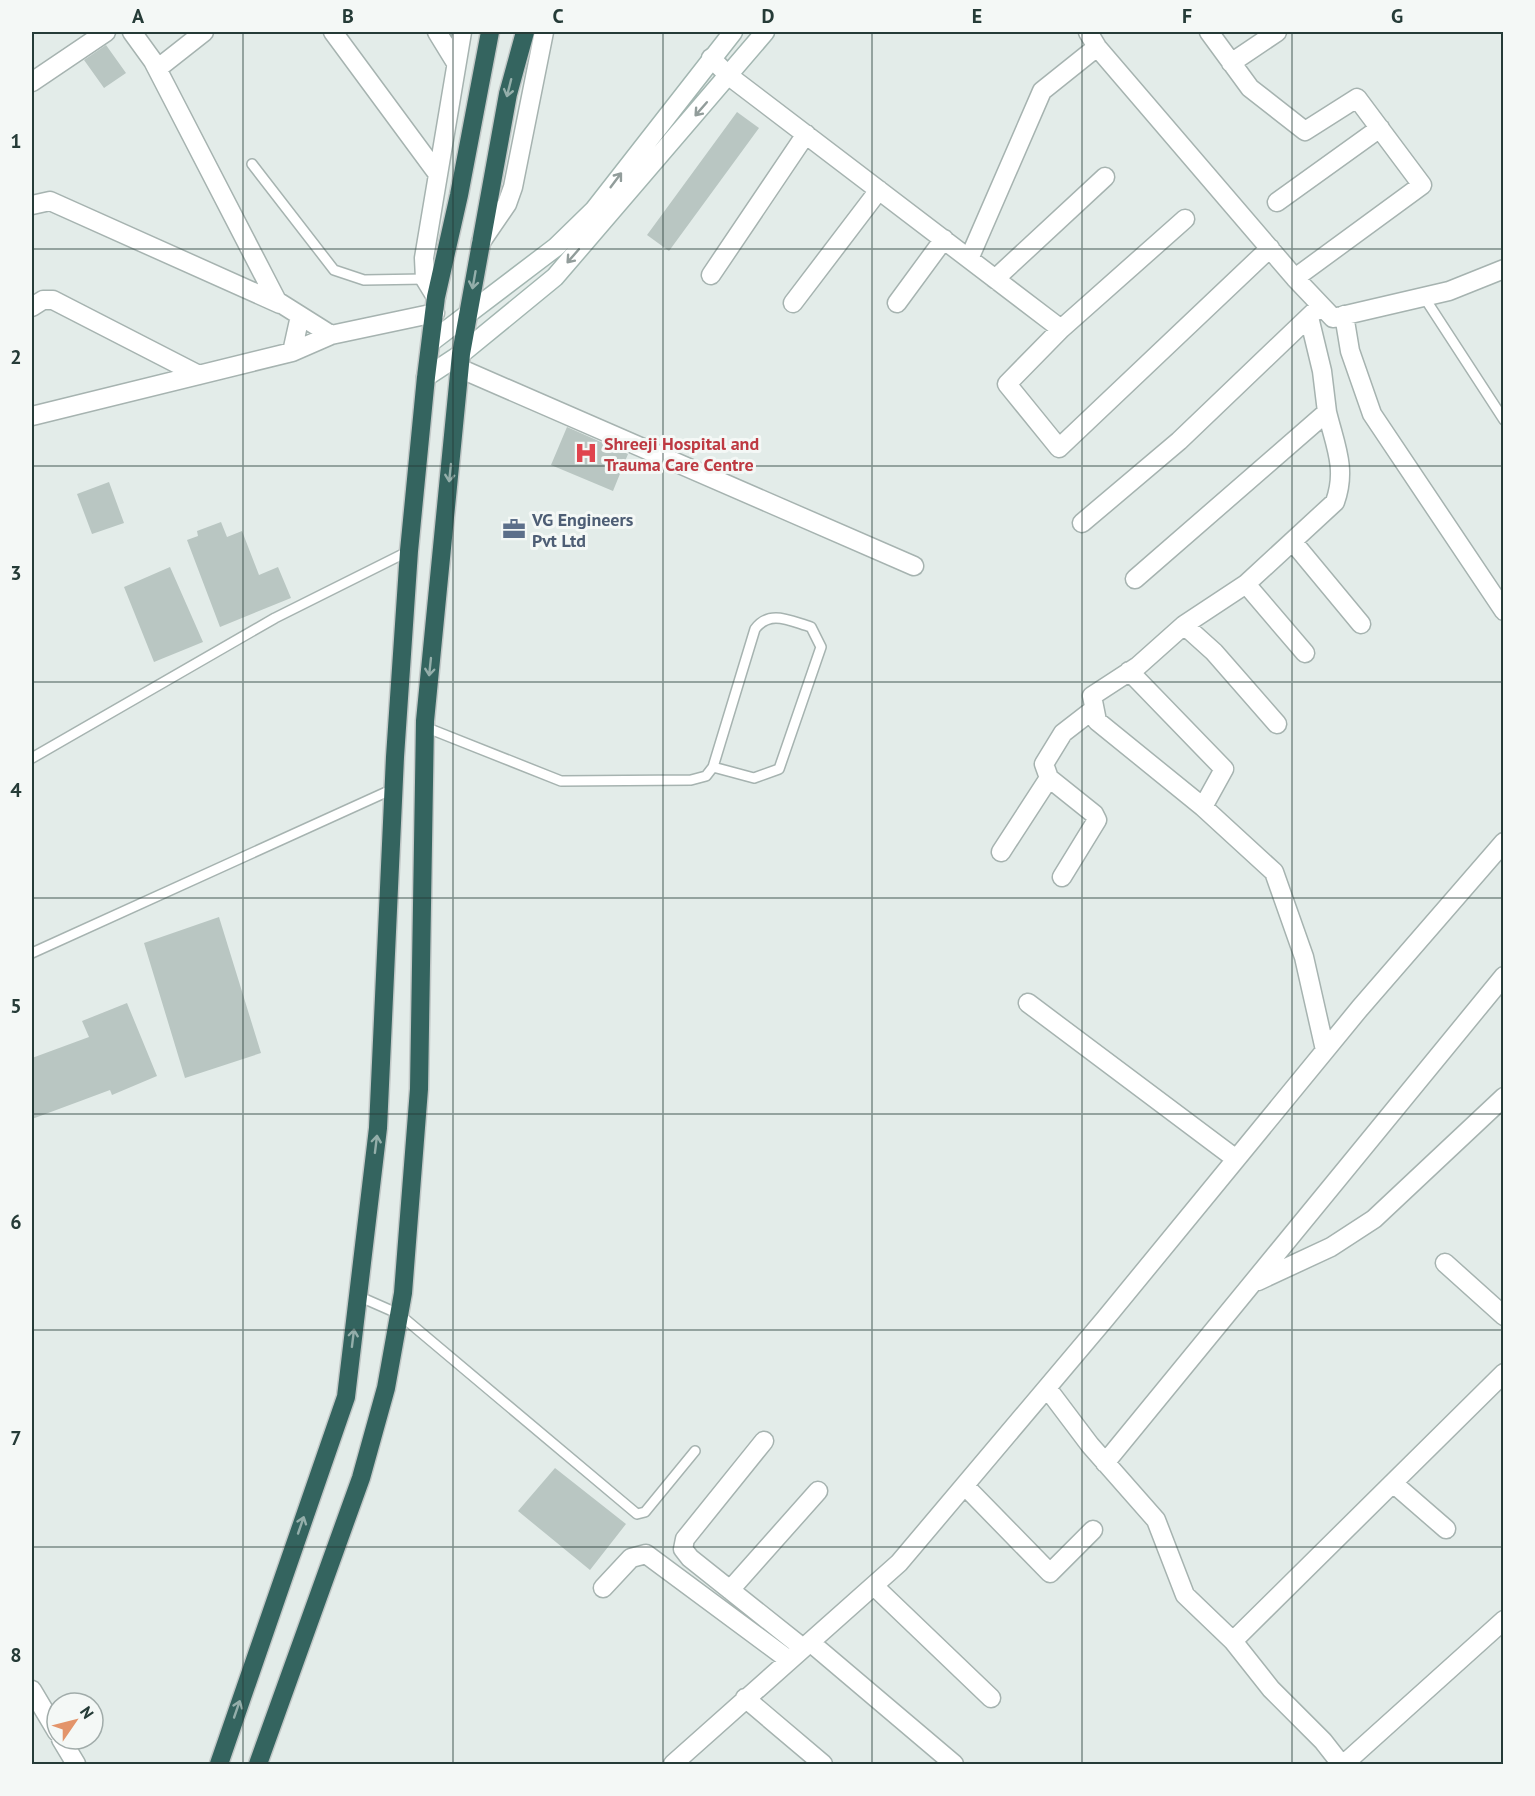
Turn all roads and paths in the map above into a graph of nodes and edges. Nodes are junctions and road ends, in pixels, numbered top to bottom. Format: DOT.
graph roads {
  1 [pos="106,32"];
  2 [pos="132,32"];
  3 [pos="204,32"];
  4 [pos="333,32"];
  5 [pos="437,32"];
  6 [pos="462,32"];
  7 [pos="490,32"];
  8 [pos="525,32"];
  9 [pos="544,32"];
  10 [pos="733,32"];
  11 [pos="765,32"];
  12 [pos="1209,32"];
  13 [pos="1277,32"];
  14 [pos="1093,39"];
  15 [pos="711,58"];
  16 [pos="456,63"];
  17 [pos="1231,63"];
  18 [pos="157,69"];
  19 [pos="729,76"];
  20 [pos="32,82"];
  21 [pos="1380,129"];
  22 [pos="806,134"];
  23 [pos="252,164"];
  24 [pos="437,174"];
  25 [pos="1105,177"];
  26 [pos="879,190"];
  27 [pos="1277,202"];
  28 [pos="32,205"];
  29 [pos="1185,219"];
  30 [pos="944,239"];
  31 [pos="481,242"];
  32 [pos="1270,248"];
  33 [pos="969,259"];
  34 [pos="1503,269"];
  35 [pos="711,276"];
  36 [pos="424,279"];
  37 [pos="995,279"];
  38 [pos="1295,279"];
  39 [pos="1424,297"];
  40 [pos="793,303"];
  41 [pos="897,303"];
  42 [pos="283,305"];
  43 [pos="435,305"];
  44 [pos="32,307"];
  45 [pos="1315,311"];
  46 [pos="468,313"];
  47 [pos="1344,315"];
  48 [pos="300,316"];
  49 [pos="1061,329"];
  50 [pos="331,335"];
  51 [pos="431,342"];
  52 [pos="292,352"];
  53 [pos="460,361"];
  54 [pos="199,375"];
  55 [pos="426,377"];
  56 [pos="1327,412"];
  57 [pos="32,416"];
  58 [pos="1503,420"];
  59 [pos="1082,523"];
  60 [pos="1293,542"];
  61 [pos="409,551"];
  62 [pos="914,566"];
  63 [pos="1135,579"];
  64 [pos="1246,584"];
  65 [pos="1503,611"];
  66 [pos="1361,624"];
  67 [pos="1184,625"];
  68 [pos="1305,653"];
  69 [pos="1129,671"];
  70 [pos="1094,709"];
  71 [pos="1277,724"];
  72 [pos="425,727"];
  73 [pos="32,758"];
  74 [pos="713,767"];
  75 [pos="1049,778"];
  76 [pos="393,789"];
  77 [pos="1203,807"];
  78 [pos="1503,842"];
  79 [pos="1001,852"];
  80 [pos="1062,877"];
  81 [pos="32,953"];
  82 [pos="1503,976"];
  83 [pos="1028,1003"];
  84 [pos="1325,1050"];
  85 [pos="1503,1097"];
  86 [pos="1236,1160"];
  87 [pos="1445,1263"];
  88 [pos="1253,1284"];
  89 [pos="358,1296"];
  90 [pos="399,1314"];
  91 [pos="1503,1316"];
  92 [pos="1503,1373"];
  93 [pos="1047,1388"];
  94 [pos="764,1442"];
  95 [pos="695,1451"];
  96 [pos="1105,1463"];
  97 [pos="1393,1482"];
  98 [pos="965,1486"];
  99 [pos="818,1491"];
  100 [pos="1446,1529"];
  101 [pos="1093,1530"];
  102 [pos="874,1586"];
  103 [pos="603,1588"];
  104 [pos="730,1590"];
  105 [pos="1503,1620"];
  106 [pos="1233,1641"];
  107 [pos="807,1645"];
  108 [pos="789,1660"];
  109 [pos="32,1690"];
  110 [pos="745,1698"];
  111 [pos="991,1698"];
  112 [pos="45,1712"];
  113 [pos="68,1751"];
  114 [pos="693,1759"];
  115 [pos="76,1764"];
  116 [pos="219,1764"];
  117 [pos="258,1764"];
  118 [pos="673,1764"];
  119 [pos="823,1764"];
  120 [pos="954,1764"];
  121 [pos="1342,1764"];
  1 -- 20 [label="street"];
  2 -- 18 [label="street"];
  3 -- 18 [label="street"];
  4 -- 24 [label="street"];
  5 -- 16 [label="street"];
  6 -- 16 [label="street"];
  7 -- 43 [label="highway"];
  8 -- 31 [label="highway, one-way"];
  9 -- 31 [label="street"];
  10 -- 15 [label="street"];
  11 -- 19 [label="street"];
  12 -- 17 [label="street"];
  13 -- 17 [label="street"];
  14 -- 32 [label="street"];
  14 -- 33 [label="street"];
  15 -- 19 [label="street"];
  46 -- 15 [label="street, one-way"];
  16 -- 24 [label="street"];
  17 -- 21 [label="street"];
  18 -- 42 [label="street"];
  19 -- 22 [label="street"];
  19 -- 53 [label="street, one-way"];
  21 -- 27 [label="street"];
  21 -- 38 [label="street"];
  22 -- 26 [label="street"];
  22 -- 35 [label="street"];
  23 -- 36 [label="lane"];
  24 -- 36 [label="street"];
  25 -- 37 [label="street"];
  26 -- 30 [label="street"];
  26 -- 40 [label="street"];
  28 -- 42 [label="street"];
  29 -- 49 [label="street"];
  30 -- 33 [label="street"];
  30 -- 41 [label="street"];
  31 -- 46 [label="highway, one-way"];
  32 -- 38 [label="street"];
  32 -- 49 [label="street"];
  33 -- 37 [label="street"];
  34 -- 39 [label="street"];
  36 -- 43 [label="street"];
  37 -- 49 [label="street"];
  38 -- 45 [label="street"];
  39 -- 47 [label="street"];
  39 -- 58 [label="lane"];
  42 -- 48 [label="street"];
  43 -- 50 [label="street"];
  43 -- 51 [label="highway"];
  44 -- 54 [label="street"];
  45 -- 47 [label="street"];
  45 -- 56 [label="street"];
  45 -- 59 [label="street"];
  46 -- 51 [label="street"];
  46 -- 53 [label="highway"];
  47 -- 65 [label="street"];
  48 -- 50 [label="street"];
  48 -- 52 [label="street"];
  50 -- 52 [label="street"];
  51 -- 55 [label="highway"];
  52 -- 54 [label="street"];
  53 -- 55 [label="street"];
  53 -- 62 [label="street"];
  53 -- 72 [label="highway, one-way"];
  54 -- 57 [label="street"];
  55 -- 61 [label="highway"];
  56 -- 60 [label="street"];
  56 -- 63 [label="street"];
  60 -- 64 [label="street"];
  60 -- 66 [label="street"];
  61 -- 73 [label="lane"];
  61 -- 76 [label="highway"];
  64 -- 67 [label="street"];
  64 -- 68 [label="street"];
  67 -- 69 [label="street"];
  67 -- 71 [label="street"];
  69 -- 70 [label="street"];
  69 -- 77 [label="street"];
  70 -- 75 [label="street"];
  70 -- 77 [label="street"];
  72 -- 74 [label="lane"];
  72 -- 90 [label="highway"];
  74 -- 74 [label="lane"];
  75 -- 79 [label="street"];
  75 -- 80 [label="street"];
  76 -- 81 [label="lane"];
  89 -- 76 [label="highway, one-way"];
  77 -- 84 [label="street"];
  78 -- 84 [label="street"];
  82 -- 88 [label="street"];
  83 -- 86 [label="street"];
  84 -- 86 [label="street"];
  85 -- 88 [label="street"];
  86 -- 93 [label="street"];
  87 -- 91 [label="street"];
  88 -- 96 [label="street"];
  89 -- 90 [label="lane"];
  116 -- 89 [label="highway, one-way"];
  90 -- 95 [label="lane"];
  90 -- 117 [label="highway"];
  92 -- 97 [label="street"];
  93 -- 96 [label="street"];
  93 -- 98 [label="street"];
  94 -- 104 [label="street"];
  96 -- 106 [label="street"];
  97 -- 100 [label="street"];
  97 -- 106 [label="street"];
  98 -- 101 [label="street"];
  98 -- 102 [label="street"];
  99 -- 104 [label="street"];
  102 -- 107 [label="street"];
  102 -- 111 [label="street"];
  103 -- 108 [label="street"];
  104 -- 107 [label="street"];
  105 -- 121 [label="street"];
  106 -- 121 [label="street"];
  107 -- 108 [label="street"];
  107 -- 120 [label="street"];
  108 -- 110 [label="street"];
  109 -- 112 [label="street"];
  110 -- 114 [label="street"];
  110 -- 119 [label="street"];
  113 -- 115 [label="street"];
  114 -- 118 [label="street"];
}
